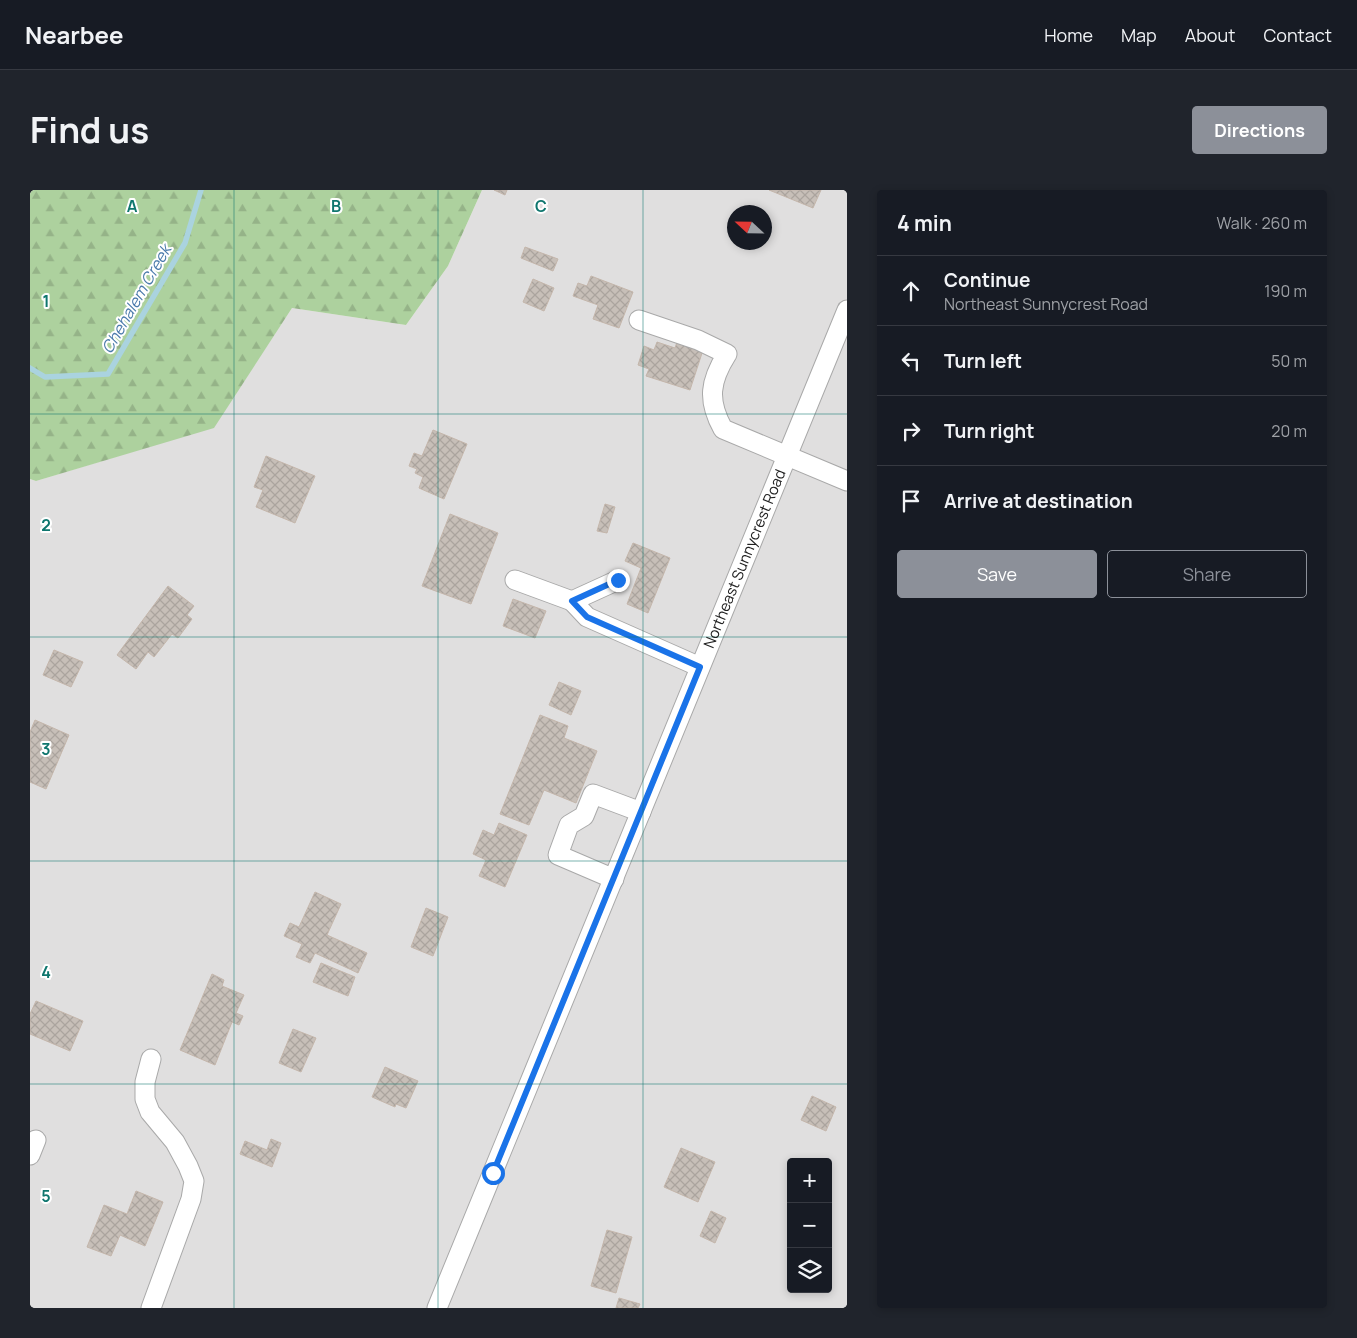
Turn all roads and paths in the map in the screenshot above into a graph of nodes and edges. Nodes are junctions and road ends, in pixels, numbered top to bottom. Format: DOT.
graph roads {
  1 [pos="847,310"];
  2 [pos="639,320"];
  3 [pos="786,454"];
  4 [pos="847,481"];
  5 [pos="515,580"];
  6 [pos="618,580"];
  7 [pos="572,601"];
  8 [pos="700,667"];
  9 [pos="641,812"];
  10 [pos="614,880"];
  11 [pos="151,1059"];
  12 [pos="151,1308"];
  13 [pos="438,1308"];
  1 -- 3 [label="street, Northeast Sunnycrest Road"];
  2 -- 3 [label="street"];
  3 -- 4 [label="street"];
  3 -- 8 [label="street, Northeast Sunnycrest Road"];
  5 -- 7 [label="street"];
  6 -- 7 [label="street"];
  7 -- 8 [label="street"];
  8 -- 9 [label="street, Northeast Sunnycrest Road"];
  9 -- 10 [label="street, Northeast Sunnycrest Road"];
  9 -- 10 [label="street"];
  10 -- 13 [label="street, Northeast Sunnycrest Road"];
  11 -- 12 [label="street"];
}
